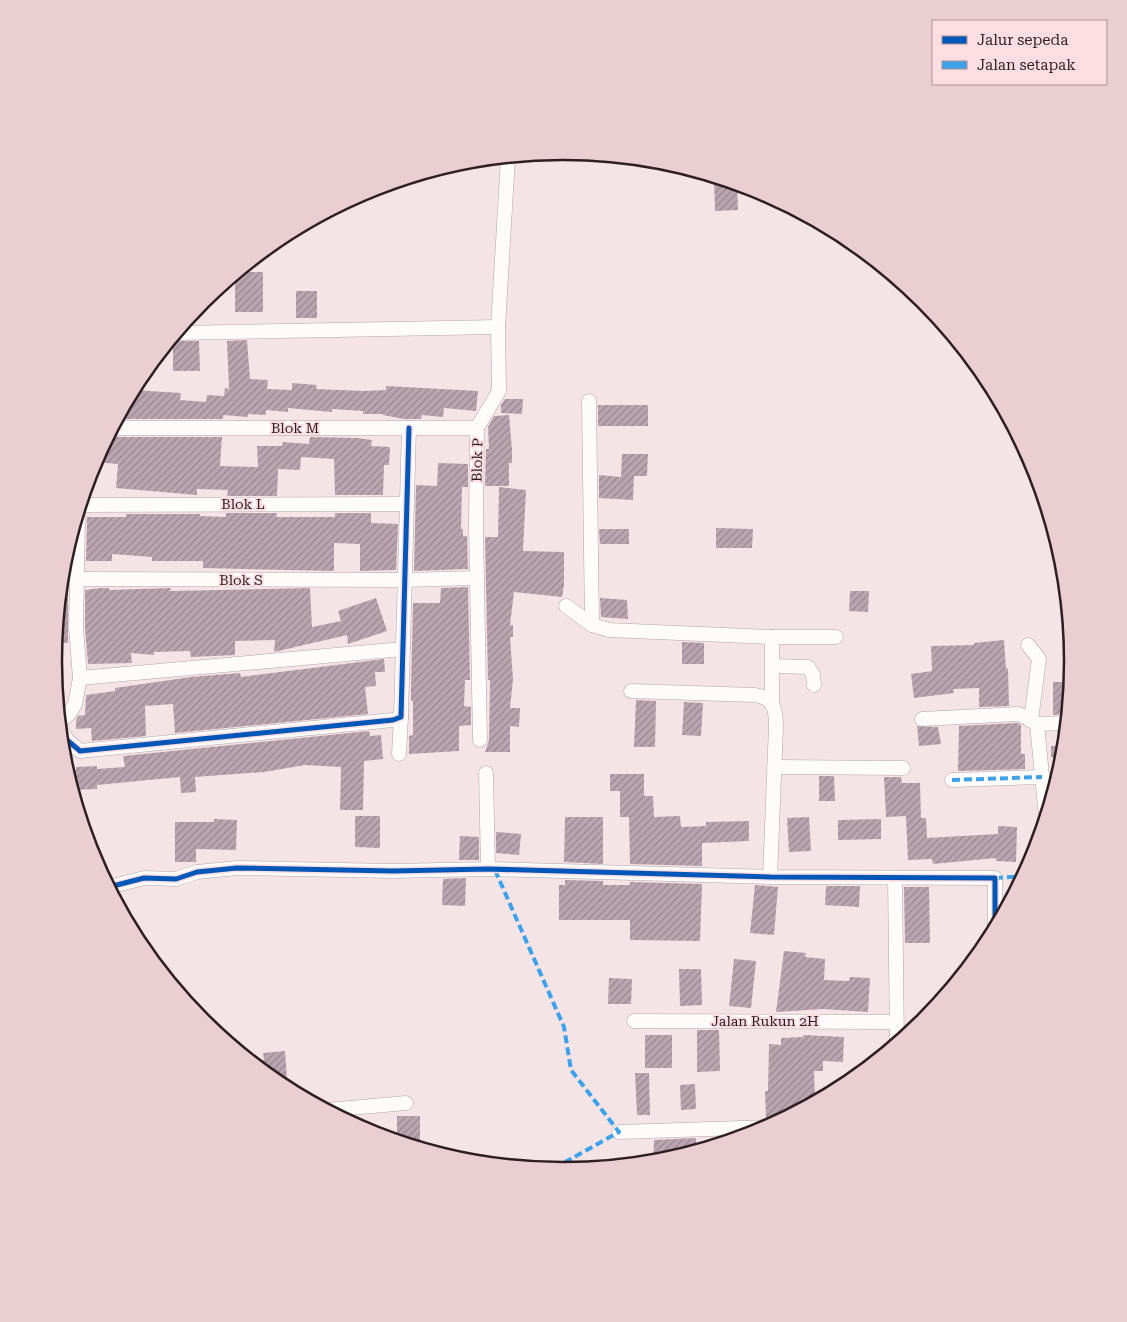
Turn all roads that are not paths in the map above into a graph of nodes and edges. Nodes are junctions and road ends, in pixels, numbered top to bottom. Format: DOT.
graph roads {
  1 [pos="508,163"];
  2 [pos="498,327"];
  3 [pos="186,333"];
  4 [pos="589,401"];
  5 [pos="120,428"];
  6 [pos="409,428"];
  7 [pos="477,428"];
  8 [pos="406,504"];
  9 [pos="88,505"];
  10 [pos="78,539"];
  11 [pos="476,578"];
  12 [pos="78,579"];
  13 [pos="404,580"];
  14 [pos="566,606"];
  15 [pos="592,625"];
  16 [pos="772,637"];
  17 [pos="836,637"];
  18 [pos="1028,645"];
  19 [pos="403,649"];
  20 [pos="773,666"];
  21 [pos="80,678"];
  22 [pos="814,685"];
  23 [pos="631,691"];
  24 [pos="772,702"];
  25 [pos="66,716"];
  26 [pos="401,717"];
  27 [pos="922,719"];
  28 [pos="1047,723"];
  29 [pos="480,740"];
  30 [pos="69,742"];
  31 [pos="399,754"];
  32 [pos="774,767"];
  33 [pos="903,768"];
  34 [pos="486,773"];
  35 [pos="1042,777"];
  36 [pos="952,780"];
  37 [pos="1044,800"];
  38 [pos="488,869"];
  39 [pos="770,877"];
  40 [pos="895,878"];
  41 [pos="115,885"];
  42 [pos="995,915"];
  43 [pos="634,1020"];
  44 [pos="895,1022"];
  45 [pos="896,1036"];
  46 [pos="406,1103"];
  47 [pos="340,1109"];
  48 [pos="745,1128"];
  49 [pos="619,1132"];
  1 -- 2 [label="street, Blok P"];
  2 -- 3 [label="street"];
  2 -- 7 [label="street, Blok P"];
  4 -- 15 [label="street"];
  5 -- 6 [label="street, Blok M"];
  6 -- 7 [label="street, Blok M"];
  6 -- 8 [label="street"];
  7 -- 11 [label="street, Blok P"];
  8 -- 9 [label="street, Blok L"];
  8 -- 13 [label="street"];
  10 -- 12 [label="street"];
  11 -- 13 [label="street, Blok S"];
  11 -- 29 [label="street, Blok P"];
  12 -- 13 [label="street, Blok S"];
  12 -- 21 [label="street"];
  13 -- 19 [label="street"];
  14 -- 15 [label="street"];
  15 -- 16 [label="street"];
  16 -- 17 [label="street"];
  16 -- 20 [label="street"];
  18 -- 28 [label="street"];
  19 -- 21 [label="street"];
  19 -- 26 [label="street"];
  20 -- 22 [label="street"];
  20 -- 24 [label="street"];
  21 -- 25 [label="street"];
  23 -- 24 [label="street"];
  24 -- 32 [label="street"];
  26 -- 30 [label="street"];
  26 -- 31 [label="street"];
  27 -- 28 [label="street"];
  28 -- 35 [label="street"];
  32 -- 33 [label="street"];
  32 -- 39 [label="street"];
  34 -- 38 [label="street"];
  35 -- 36 [label="street"];
  35 -- 37 [label="street"];
  38 -- 39 [label="street"];
  38 -- 41 [label="street"];
  39 -- 40 [label="street"];
  40 -- 42 [label="street"];
  40 -- 44 [label="street"];
  43 -- 44 [label="street, Jalan Rukun 2H"];
  44 -- 45 [label="street"];
  46 -- 47 [label="street"];
  48 -- 49 [label="street"];
}
